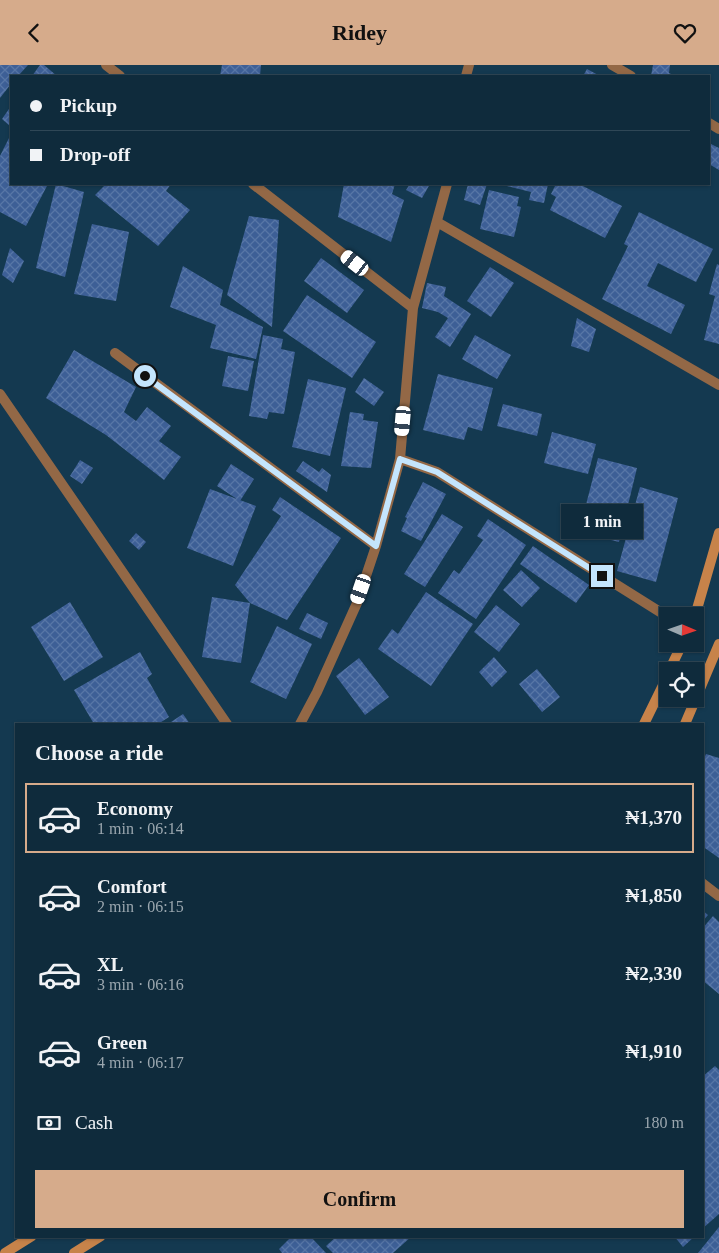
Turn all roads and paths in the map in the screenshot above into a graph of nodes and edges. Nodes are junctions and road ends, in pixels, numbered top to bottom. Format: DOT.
graph roads {
  1 [pos="106,65"];
  2 [pos="612,65"];
  3 [pos="119,75"];
  4 [pos="629,75"];
  5 [pos="254,185"];
  6 [pos="447,185"];
  7 [pos="437,222"];
  8 [pos="413,308"];
  9 [pos="115,353"];
  10 [pos="719,385"];
  11 [pos="0,394"];
  12 [pos="400,459"];
  13 [pos="719,533"];
  14 [pos="376,546"];
  15 [pos="698,607"];
  16 [pos="659,611"];
  17 [pos="719,644"];
  18 [pos="659,693"];
  19 [pos="226,723"];
  20 [pos="301,723"];
  21 [pos="644,723"];
  22 [pos="685,723"];
  23 [pos="704,885"];
  24 [pos="719,896"];
  25 [pos="29,1238"];
  26 [pos="97,1238"];
  27 [pos="6,1253"];
  28 [pos="74,1253"];
  1 -- 3 [label="street"];
  2 -- 4 [label="street"];
  5 -- 8 [label="street"];
  6 -- 7 [label="street"];
  7 -- 8 [label="street"];
  7 -- 10 [label="street"];
  8 -- 12 [label="street"];
  9 -- 14 [label="street"];
  11 -- 19 [label="street"];
  12 -- 14 [label="street"];
  12 -- 16 [label="street"];
  13 -- 15 [label="main road"];
  14 -- 20 [label="street"];
  17 -- 22 [label="main road"];
  18 -- 21 [label="main road"];
  23 -- 24 [label="street"];
  25 -- 27 [label="main road"];
  26 -- 28 [label="main road"];
}
